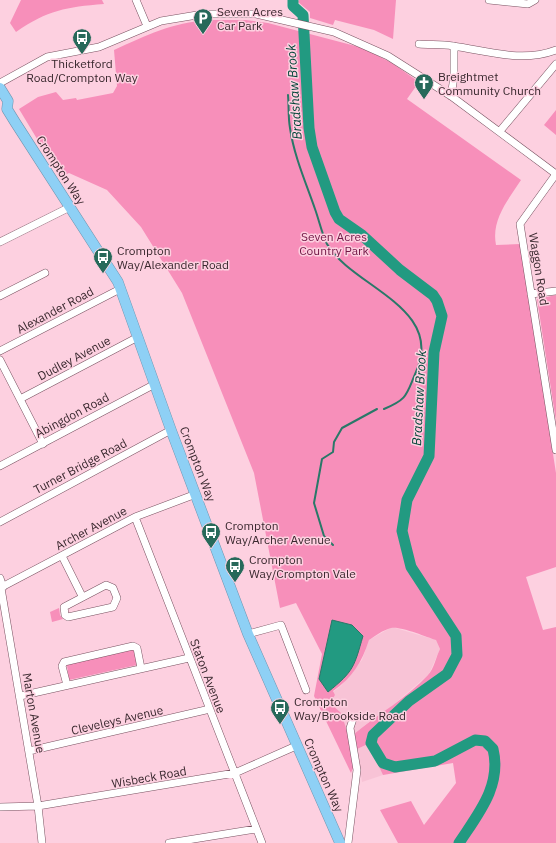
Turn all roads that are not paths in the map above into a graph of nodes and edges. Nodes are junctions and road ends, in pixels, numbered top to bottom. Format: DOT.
graph roads {
  1 [pos="136,0"];
  2 [pos="489,0"];
  3 [pos="535,0"];
  4 [pos="148,26"];
  5 [pos="419,44"];
  6 [pos="454,46"];
  7 [pos="556,50"];
  8 [pos="546,54"];
  9 [pos="555,65"];
  10 [pos="0,83"];
  11 [pos="0,88"];
  12 [pos="451,96"];
  13 [pos="4,107"];
  14 [pos="500,131"];
  15 [pos="556,174"];
  16 [pos="70,207"];
  17 [pos="0,242"];
  18 [pos="45,273"];
  19 [pos="120,288"];
  20 [pos="556,291"];
  21 [pos="532,294"];
  22 [pos="0,296"];
  23 [pos="138,337"];
  24 [pos="0,351"];
  25 [pos="0,360"];
  26 [pos="155,384"];
  27 [pos="20,398"];
  28 [pos="171,430"];
  29 [pos="555,433"];
  30 [pos="42,444"];
  31 [pos="556,450"];
  32 [pos="1,463"];
  33 [pos="196,494"];
  34 [pos="135,517"];
  35 [pos="0,522"];
  36 [pos="62,556"];
  37 [pos="0,578"];
  38 [pos="1,588"];
  39 [pos="82,596"];
  40 [pos="248,634"];
  41 [pos="189,658"];
  42 [pos="141,668"];
  43 [pos="67,685"];
  44 [pos="306,690"];
  45 [pos="20,696"];
  46 [pos="210,709"];
  47 [pos="353,719"];
  48 [pos="296,746"];
  49 [pos="29,751"];
  50 [pos="235,773"];
  51 [pos="38,806"];
  52 [pos="0,807"];
  53 [pos="256,829"];
  54 [pos="188,842"];
  55 [pos="42,843"];
  56 [pos="169,843"];
  57 [pos="262,843"];
  58 [pos="340,843"];
  59 [pos="348,843"];
  1 -- 4 [label="street"];
  2 -- 3 [label="street"];
  4 -- 10 [label="street"];
  4 -- 12 [label="street"];
  5 -- 6 [label="street"];
  6 -- 8 [label="street"];
  6 -- 12 [label="street"];
  7 -- 8 [label="street"];
  8 -- 9 [label="street"];
  9 -- 14 [label="street"];
  11 -- 13 [label="highway, Crompton Way"];
  12 -- 14 [label="street"];
  13 -- 16 [label="highway, Crompton Way"];
  14 -- 15 [label="street"];
  15 -- 21 [label="street, Waggon Road"];
  16 -- 17 [label="street"];
  16 -- 19 [label="highway, Crompton Way"];
  18 -- 22 [label="street"];
  19 -- 23 [label="highway, Crompton Way"];
  19 -- 24 [label="street, Alexander Road"];
  20 -- 21 [label="street"];
  21 -- 29 [label="street, Waggon Road"];
  23 -- 26 [label="highway, Crompton Way"];
  23 -- 27 [label="street, Dudley Avenue"];
  25 -- 27 [label="street"];
  26 -- 28 [label="highway, Crompton Way"];
  26 -- 30 [label="street, Abingdon Road"];
  27 -- 30 [label="street"];
  28 -- 33 [label="highway, Crompton Way"];
  28 -- 35 [label="street, Turner Bridge Road"];
  29 -- 31 [label="street, Waggon Road"];
  30 -- 32 [label="street, Abingdon Road"];
  33 -- 34 [label="street, Archer Avenue"];
  33 -- 40 [label="highway, Crompton Way"];
  34 -- 36 [label="street, Archer Avenue"];
  34 -- 41 [label="street, Staton Avenue"];
  36 -- 38 [label="street, Archer Avenue"];
  36 -- 39 [label="street"];
  37 -- 38 [label="street"];
  38 -- 45 [label="street, Marton Avenue"];
  39 -- 39 [label="street"];
  40 -- 44 [label="street"];
  40 -- 48 [label="highway, Crompton Way"];
  41 -- 42 [label="street"];
  41 -- 46 [label="street, Staton Avenue"];
  42 -- 43 [label="street"];
  42 -- 43 [label="street"];
  43 -- 45 [label="street"];
  45 -- 49 [label="street, Marton Avenue"];
  46 -- 49 [label="street, Cleveleys Avenue"];
  46 -- 50 [label="street, Staton Avenue"];
  47 -- 59 [label="street"];
  48 -- 50 [label="street, Wisbeck Road"];
  48 -- 58 [label="highway, Crompton Way"];
  49 -- 51 [label="street, Marton Avenue"];
  50 -- 51 [label="street, Wisbeck Road"];
  50 -- 53 [label="street, Staton Avenue"];
  51 -- 52 [label="street, Wisbeck Road"];
  51 -- 55 [label="street, Marton Avenue"];
  53 -- 54 [label="street"];
  53 -- 57 [label="street, Staton Avenue"];
  54 -- 56 [label="street"];
}
